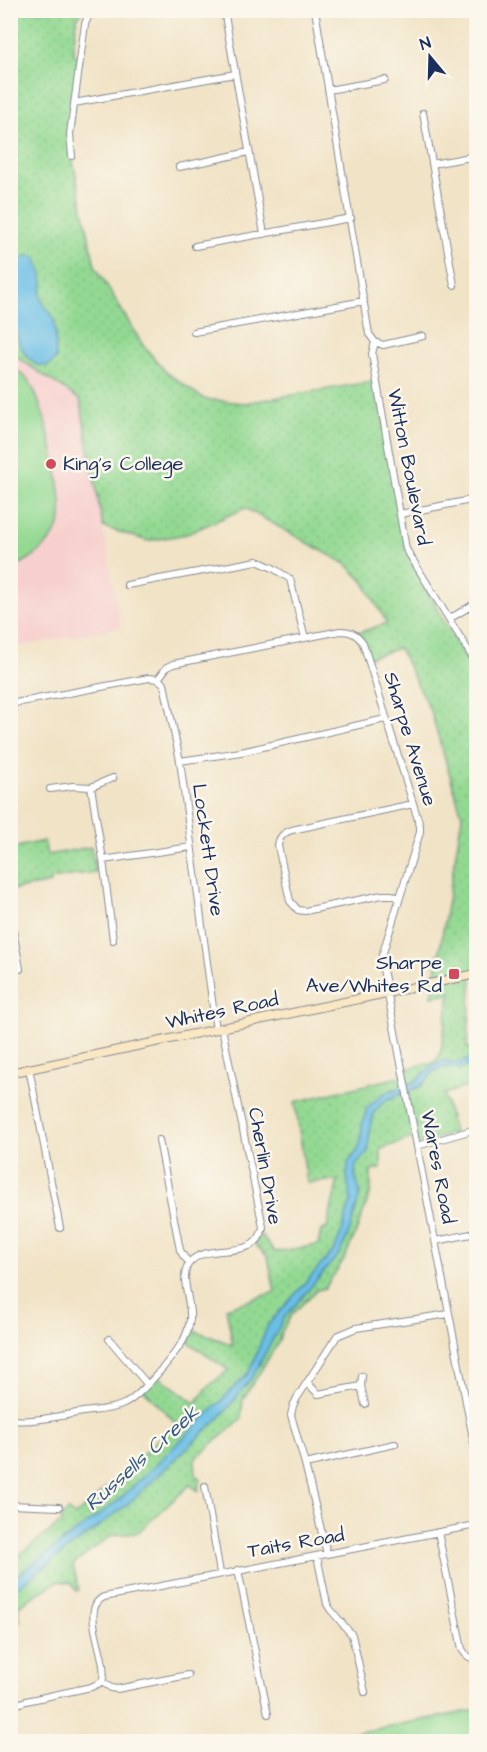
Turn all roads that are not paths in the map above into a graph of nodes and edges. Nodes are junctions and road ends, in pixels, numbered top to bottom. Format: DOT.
graph roads {
  1 [pos="93,10"];
  2 [pos="224,10"];
  3 [pos="315,10"];
  4 [pos="236,74"];
  5 [pos="385,80"];
  6 [pos="328,90"];
  7 [pos="74,103"];
  8 [pos="423,113"];
  9 [pos="249,152"];
  10 [pos="72,156"];
  11 [pos="477,156"];
  12 [pos="432,164"];
  13 [pos="178,167"];
  14 [pos="351,218"];
  15 [pos="264,234"];
  16 [pos="195,246"];
  17 [pos="453,285"];
  18 [pos="364,301"];
  19 [pos="194,332"];
  20 [pos="423,336"];
  21 [pos="375,342"];
  22 [pos="477,499"];
  23 [pos="400,514"];
  24 [pos="127,585"];
  25 [pos="477,603"];
  26 [pos="449,619"];
  27 [pos="305,638"];
  28 [pos="477,663"];
  29 [pos="158,679"];
  30 [pos="10,704"];
  31 [pos="385,719"];
  32 [pos="180,761"];
  33 [pos="114,778"];
  34 [pos="91,787"];
  35 [pos="50,789"];
  36 [pos="413,804"];
  37 [pos="191,847"];
  38 [pos="103,860"];
  39 [pos="399,898"];
  40 [pos="10,914"];
  41 [pos="113,939"];
  42 [pos="20,969"];
  43 [pos="477,974"];
  44 [pos="387,992"];
  45 [pos="219,1029"];
  46 [pos="29,1068"];
  47 [pos="10,1073"];
  48 [pos="477,1129"];
  49 [pos="159,1140"];
  50 [pos="417,1146"];
  51 [pos="60,1228"];
  52 [pos="477,1233"];
  53 [pos="436,1241"];
  54 [pos="189,1262"];
  55 [pos="449,1314"];
  56 [pos="109,1340"];
  57 [pos="362,1376"];
  58 [pos="307,1382"];
  59 [pos="147,1384"];
  60 [pos="361,1386"];
  61 [pos="365,1404"];
  62 [pos="10,1420"];
  63 [pos="395,1444"];
  64 [pos="477,1454"];
  65 [pos="305,1464"];
  66 [pos="205,1486"];
  67 [pos="10,1505"];
  68 [pos="58,1507"];
  69 [pos="477,1525"];
  70 [pos="438,1532"];
  71 [pos="327,1554"];
  72 [pos="317,1556"];
  73 [pos="238,1570"];
  74 [pos="220,1573"];
  75 [pos="477,1659"];
  76 [pos="188,1675"];
  77 [pos="102,1682"];
  78 [pos="365,1692"];
  79 [pos="10,1707"];
  80 [pos="268,1714"];
  1 -- 7 [label="street"];
  2 -- 4 [label="street"];
  3 -- 6 [label="street, Witton Boulevard"];
  4 -- 7 [label="street"];
  4 -- 9 [label="street"];
  5 -- 6 [label="street"];
  6 -- 14 [label="street, Witton Boulevard"];
  7 -- 10 [label="street"];
  8 -- 12 [label="street"];
  9 -- 13 [label="street"];
  9 -- 15 [label="street"];
  11 -- 12 [label="street"];
  12 -- 17 [label="street"];
  14 -- 15 [label="street"];
  14 -- 18 [label="street, Witton Boulevard"];
  15 -- 16 [label="street"];
  18 -- 19 [label="street"];
  18 -- 21 [label="street, Witton Boulevard"];
  20 -- 21 [label="street"];
  21 -- 23 [label="street, Witton Boulevard"];
  22 -- 23 [label="street"];
  23 -- 26 [label="street, Witton Boulevard"];
  24 -- 27 [label="street"];
  25 -- 26 [label="street"];
  26 -- 28 [label="street, Witton Boulevard"];
  27 -- 29 [label="street, Sharpe Avenue"];
  27 -- 31 [label="street, Sharpe Avenue"];
  29 -- 30 [label="street"];
  29 -- 32 [label="street, Lockett Drive"];
  31 -- 32 [label="street"];
  31 -- 36 [label="street, Sharpe Avenue"];
  32 -- 37 [label="street, Lockett Drive"];
  33 -- 34 [label="street"];
  34 -- 35 [label="street"];
  34 -- 38 [label="street"];
  36 -- 39 [label="street, Sharpe Avenue"];
  36 -- 39 [label="street"];
  37 -- 38 [label="street"];
  37 -- 45 [label="street, Lockett Drive"];
  38 -- 41 [label="street"];
  39 -- 44 [label="street, Sharpe Avenue"];
  40 -- 42 [label="street"];
  43 -- 44 [label="street, Whites Road"];
  44 -- 45 [label="street, Whites Road"];
  44 -- 50 [label="street, Wares Road"];
  45 -- 46 [label="street, Whites Road"];
  45 -- 54 [label="street, Cherlin Drive"];
  46 -- 47 [label="street, Whites Road"];
  46 -- 51 [label="street"];
  48 -- 50 [label="street"];
  49 -- 54 [label="street"];
  50 -- 53 [label="street, Wares Road"];
  52 -- 53 [label="street"];
  53 -- 55 [label="street, Wares Road"];
  54 -- 59 [label="street"];
  55 -- 58 [label="street"];
  55 -- 64 [label="street, Wares Road"];
  56 -- 59 [label="street"];
  57 -- 60 [label="street"];
  58 -- 60 [label="street"];
  58 -- 65 [label="street"];
  59 -- 62 [label="street"];
  60 -- 61 [label="street"];
  63 -- 65 [label="street"];
  65 -- 71 [label="street"];
  66 -- 74 [label="street"];
  67 -- 68 [label="street"];
  69 -- 70 [label="street, Taits Road"];
  70 -- 71 [label="street, Taits Road"];
  70 -- 75 [label="street"];
  71 -- 72 [label="street, Taits Road"];
  72 -- 73 [label="street, Taits Road"];
  72 -- 78 [label="street"];
  73 -- 74 [label="street, Taits Road"];
  73 -- 80 [label="street"];
  74 -- 77 [label="street, Taits Road"];
  76 -- 77 [label="street"];
  77 -- 79 [label="street"];
}
